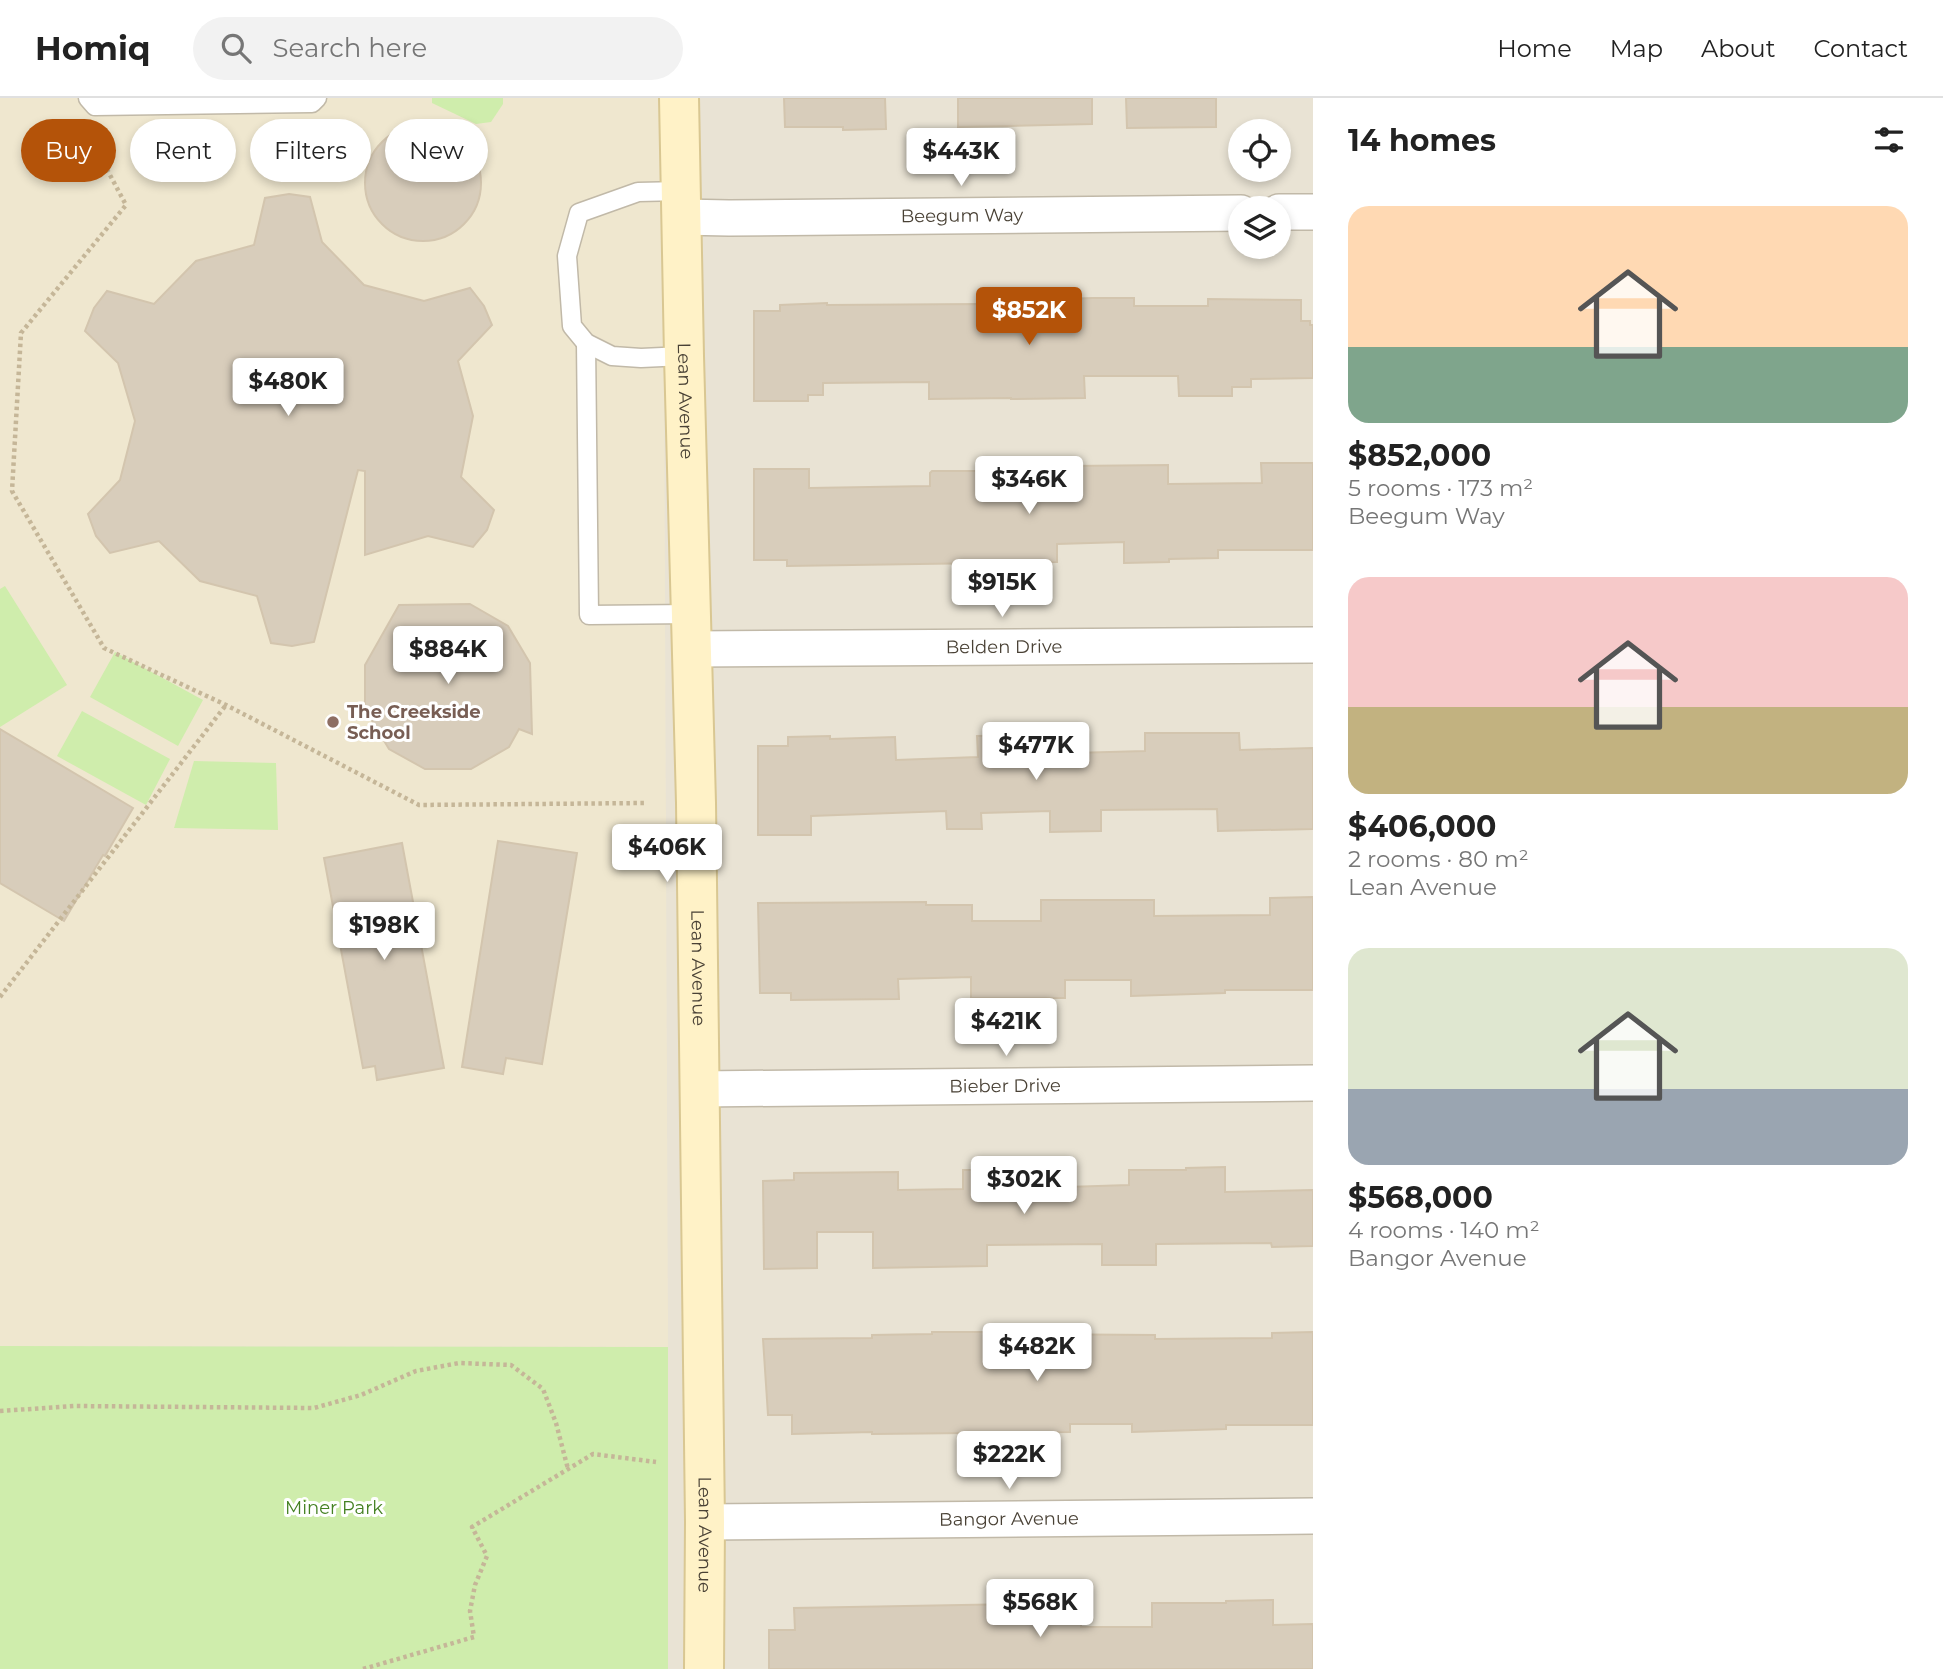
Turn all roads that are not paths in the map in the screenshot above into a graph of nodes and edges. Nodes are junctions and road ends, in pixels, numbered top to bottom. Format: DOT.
graph roads {
  1 [pos="88,98"];
  2 [pos="317,98"];
  3 [pos="679,98"];
  4 [pos="681,204"];
  5 [pos="1291,212"];
  6 [pos="1313,212"];
  7 [pos="1228,213"];
  8 [pos="586,343"];
  9 [pos="684,356"];
  10 [pos="692,632"];
  11 [pos="1313,645"];
  12 [pos="1313,1083"];
  13 [pos="699,1089"];
  14 [pos="1313,1516"];
  15 [pos="705,1522"];
  16 [pos="704,1669"];
  1 -- 2 [label="lane"];
  3 -- 4 [label="street, Lean Avenue"];
  4 -- 7 [label="street, Beegum Way"];
  4 -- 8 [label="lane"];
  4 -- 9 [label="street, Lean Avenue"];
  5 -- 6 [label="street"];
  8 -- 9 [label="lane"];
  8 -- 10 [label="lane"];
  9 -- 10 [label="street, Lean Avenue"];
  10 -- 11 [label="street, Belden Drive"];
  10 -- 13 [label="street, Lean Avenue"];
  12 -- 13 [label="street, Bieber Drive"];
  13 -- 15 [label="street, Lean Avenue"];
  14 -- 15 [label="street, Bangor Avenue"];
  15 -- 16 [label="street, Lean Avenue"];
}
